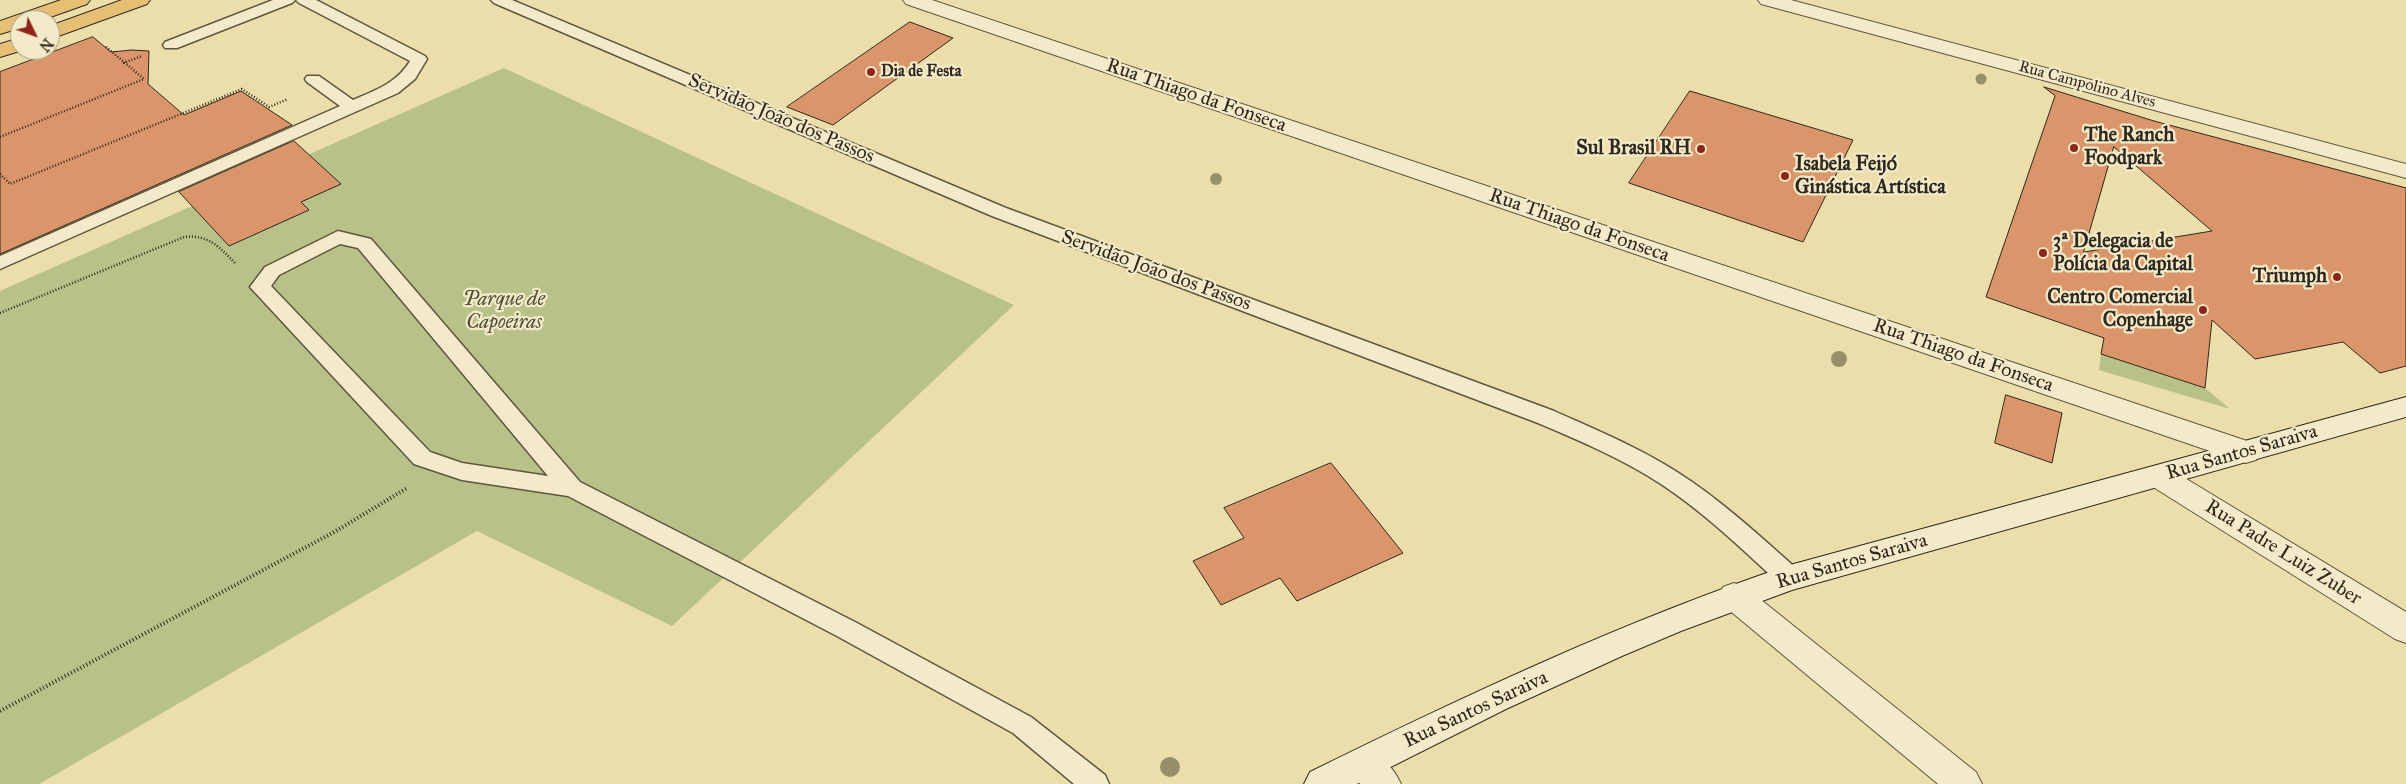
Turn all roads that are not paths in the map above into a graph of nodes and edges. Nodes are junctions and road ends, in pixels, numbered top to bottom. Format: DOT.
graph roads {
  1 [pos="80,0"];
  2 [pos="140,0"];
  3 [pos="287,0"];
  4 [pos="304,0"];
  5 [pos="499,0"];
  6 [pos="913,0"];
  7 [pos="1768,0"];
  8 [pos="52,10"];
  9 [pos="60,29"];
  10 [pos="171,45"];
  11 [pos="317,82"];
  12 [pos="352,107"];
  13 [pos="2406,171"];
  14 [pos="0,263"];
  15 [pos="2406,407"];
  16 [pos="2246,452"];
  17 [pos="2160,477"];
  18 [pos="572,488"];
  19 [pos="1790,578"];
  20 [pos="1734,596"];
  21 [pos="2406,629"];
  22 [pos="1374,773"];
  23 [pos="1095,784"];
  24 [pos="1322,784"];
  25 [pos="1964,784"];
  1 -- 8 [label="main road"];
  2 -- 9 [label="main road"];
  3 -- 10 [label="lane"];
  4 -- 12 [label="lane"];
  5 -- 19 [label="lane, Servidão João dos Passos"];
  6 -- 16 [label="street, Rua Thiago da Fonseca"];
  7 -- 13 [label="street, Rua Campolino Alves"];
  11 -- 12 [label="lane"];
  12 -- 14 [label="lane"];
  15 -- 16 [label="street, Rua Santos Saraiva"];
  16 -- 17 [label="street, Rua Santos Saraiva"];
  17 -- 19 [label="street, Rua Santos Saraiva"];
  17 -- 21 [label="street, Rua Padre Luiz Zuber"];
  18 -- 18 [label="lane"];
  18 -- 23 [label="lane"];
  19 -- 20 [label="street, Rua Santos Saraiva"];
  20 -- 22 [label="street, Rua Santos Saraiva"];
  20 -- 25 [label="street"];
  22 -- 24 [label="street, Rua Santos Saraiva"];
}
